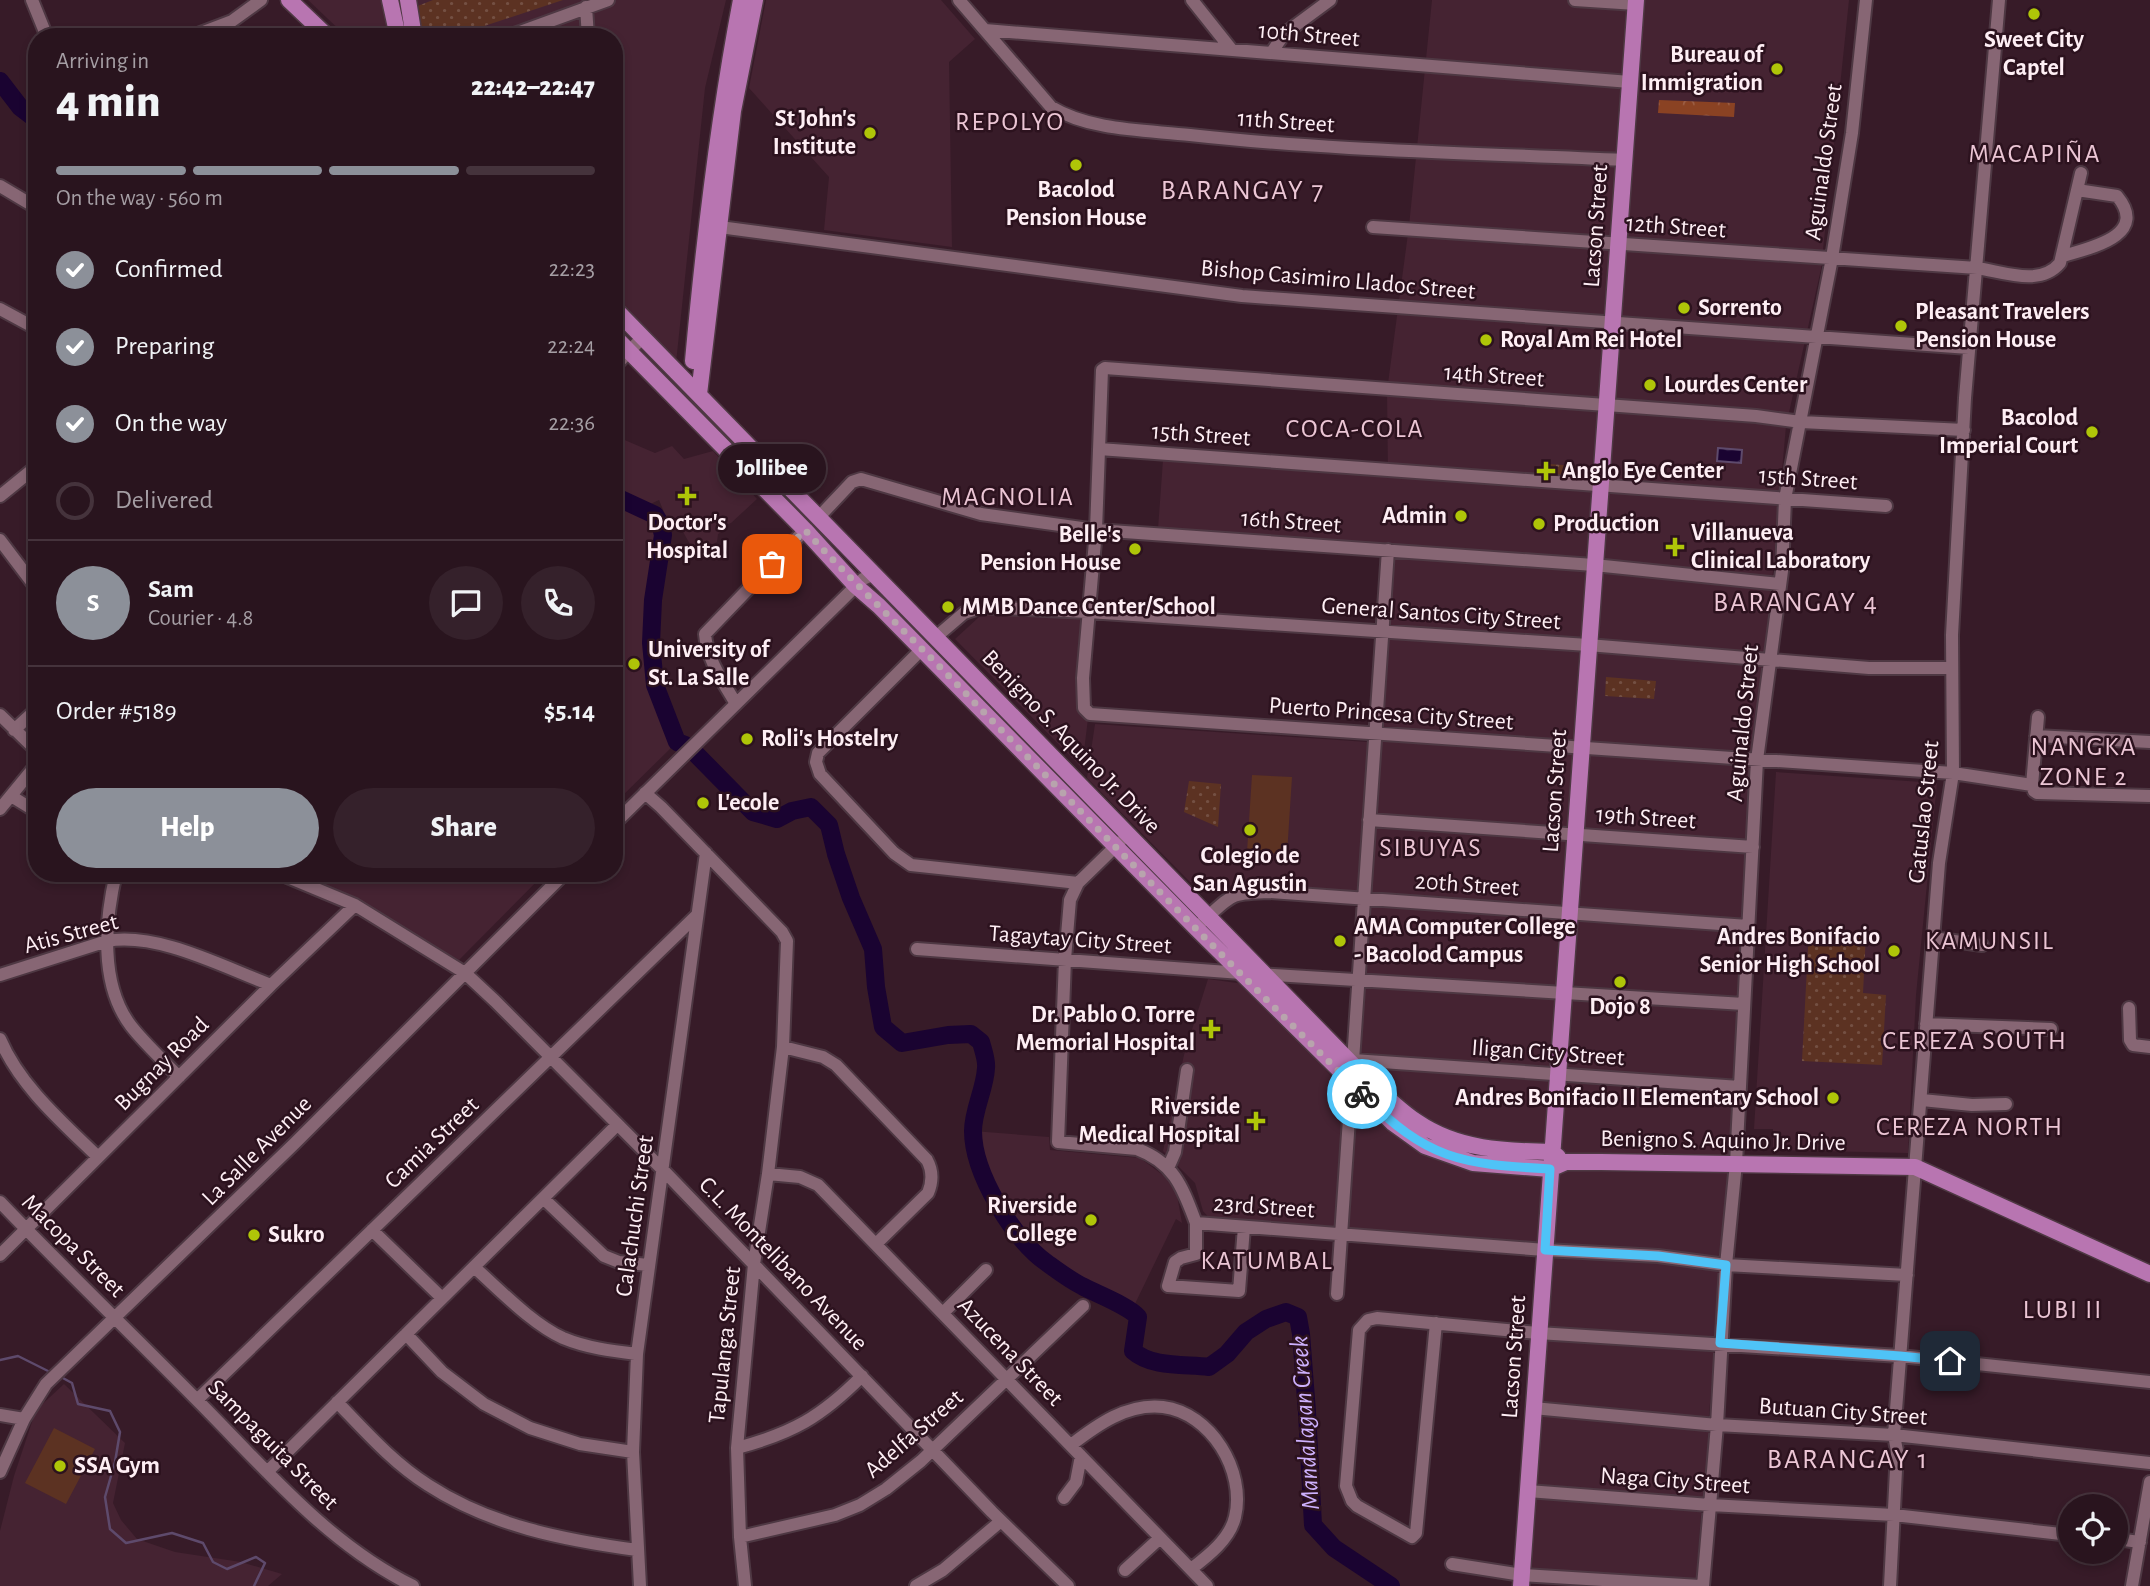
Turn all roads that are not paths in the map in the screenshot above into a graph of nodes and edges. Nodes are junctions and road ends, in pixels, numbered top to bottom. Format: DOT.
graph roads {
  1 [pos="32,0"];
  2 [pos="261,0"];
  3 [pos="289,0"];
  4 [pos="390,0"];
  5 [pos="408,0"];
  6 [pos="608,0"];
  7 [pos="741,0"];
  8 [pos="755,0"];
  9 [pos="959,0"];
  10 [pos="1192,0"];
  11 [pos="1330,0"];
  12 [pos="1575,0"];
  13 [pos="1866,0"];
  14 [pos="1999,0"];
  15 [pos="1636,2"];
  16 [pos="586,7"];
  17 [pos="43,28"];
  18 [pos="214,28"];
  19 [pos="319,28"];
  20 [pos="404,28"];
  21 [pos="405,28"];
  22 [pos="530,28"];
  23 [pos="587,28"];
  24 [pos="985,30"];
  25 [pos="1231,49"];
  26 [pos="1272,52"];
  27 [pos="1630,82"];
  28 [pos="1624,160"];
  29 [pos="2081,173"];
  30 [pos="0,186"];
  31 [pos="2077,190"];
  32 [pos="28,203"];
  33 [pos="712,226"];
  34 [pos="1373,227"];
  35 [pos="1618,244"];
  36 [pos="2063,256"];
  37 [pos="1832,258"];
  38 [pos="1977,268"];
  39 [pos="0,309"];
  40 [pos="623,317"];
  41 [pos="1612,323"];
  42 [pos="28,324"];
  43 [pos="643,337"];
  44 [pos="1816,338"];
  45 [pos="623,346"];
  46 [pos="1969,348"];
  47 [pos="629,352"];
  48 [pos="623,358"];
  49 [pos="694,389"];
  50 [pos="1606,406"];
  51 [pos="1801,422"];
  52 [pos="1964,430"];
  53 [pos="1098,449"];
  54 [pos="28,473"];
  55 [pos="1600,486"];
  56 [pos="0,496"];
  57 [pos="1786,499"];
  58 [pos="1886,506"];
  59 [pos="819,517"];
  60 [pos="805,530"];
  61 [pos="1096,530"];
  62 [pos="0,540"];
  63 [pos="1388,550"];
  64 [pos="1594,565"];
  65 [pos="874,573"];
  66 [pos="28,577"];
  67 [pos="1780,584"];
  68 [pos="856,586"];
  69 [pos="1088,612"];
  70 [pos="1382,631"];
  71 [pos="936,637"];
  72 [pos="1588,645"];
  73 [pos="922,649"];
  74 [pos="1769,661"];
  75 [pos="1952,668"];
  76 [pos="974,676"];
  77 [pos="961,688"];
  78 [pos="736,704"];
  79 [pos="0,715"];
  80 [pos="28,717"];
  81 [pos="2038,717"];
  82 [pos="14,730"];
  83 [pos="1375,734"];
  84 [pos="2036,736"];
  85 [pos="2150,742"];
  86 [pos="28,743"];
  87 [pos="1581,748"];
  88 [pos="1757,760"];
  89 [pos="1065,770"];
  90 [pos="1953,773"];
  91 [pos="28,775"];
  92 [pos="1053,782"];
  93 [pos="2032,785"];
  94 [pos="645,793"];
  95 [pos="11,796"];
  96 [pos="2150,796"];
  97 [pos="28,806"];
  98 [pos="0,809"];
  99 [pos="623,815"];
  100 [pos="1370,820"];
  101 [pos="1128,834"];
  102 [pos="1575,835"];
  103 [pos="1116,846"];
  104 [pos="1753,847"];
  105 [pos="706,853"];
  106 [pos="114,882"];
  107 [pos="300,882"];
  108 [pos="556,882"];
  109 [pos="1078,883"];
  110 [pos="1364,899"];
  111 [pos="355,905"];
  112 [pos="1569,913"];
  113 [pos="696,916"];
  114 [pos="1202,922"];
  115 [pos="1748,926"];
  116 [pos="1933,938"];
  117 [pos="107,941"];
  118 [pos="1982,944"];
  119 [pos="916,949"];
  120 [pos="1065,959"];
  121 [pos="465,973"];
  122 [pos="1241,973"];
  123 [pos="1265,974"];
  124 [pos="0,975"];
  125 [pos="1359,979"];
  126 [pos="271,985"];
  127 [pos="1563,992"];
  128 [pos="1744,1004"];
  129 [pos="2129,1008"];
  130 [pos="1926,1024"];
  131 [pos="2051,1029"];
  132 [pos="0,1038"];
  133 [pos="783,1047"];
  134 [pos="2150,1047"];
  135 [pos="550,1057"];
  136 [pos="1353,1062"];
  137 [pos="1187,1070"];
  138 [pos="1557,1075"];
  139 [pos="179,1077"];
  140 [pos="1351,1084"];
  141 [pos="1740,1087"];
  142 [pos="1922,1100"];
  143 [pos="2006,1104"];
  144 [pos="617,1125"];
  145 [pos="98,1157"];
  146 [pos="1551,1160"];
  147 [pos="1736,1163"];
  148 [pos="1915,1167"];
  149 [pos="1168,1168"];
  150 [pos="664,1171"];
  151 [pos="768,1174"];
  152 [pos="544,1199"];
  153 [pos="0,1202"];
  154 [pos="1196,1223"];
  155 [pos="1244,1227"];
  156 [pos="27,1230"];
  157 [pos="372,1230"];
  158 [pos="1341,1233"];
  159 [pos="876,1244"];
  160 [pos="1545,1250"];
  161 [pos="0,1255"];
  162 [pos="754,1264"];
  163 [pos="648,1265"];
  164 [pos="1726,1265"];
  165 [pos="474,1267"];
  166 [pos="986,1270"];
  167 [pos="2150,1274"];
  168 [pos="1907,1275"];
  169 [pos="1337,1294"];
  170 [pos="442,1298"];
  171 [pos="1083,1306"];
  172 [pos="943,1313"];
  173 [pos="116,1318"];
  174 [pos="1436,1323"];
  175 [pos="1538,1333"];
  176 [pos="406,1334"];
  177 [pos="1720,1343"];
  178 [pos="637,1354"];
  179 [pos="1900,1356"];
  180 [pos="862,1376"];
  181 [pos="1006,1378"];
  182 [pos="2150,1382"];
  183 [pos="197,1400"];
  184 [pos="337,1402"];
  185 [pos="1533,1408"];
  186 [pos="0,1415"];
  187 [pos="24,1419"];
  188 [pos="1717,1425"];
  189 [pos="1894,1435"];
  190 [pos="1071,1446"];
  191 [pos="737,1448"];
  192 [pos="933,1449"];
  193 [pos="633,1452"];
  194 [pos="1081,1456"];
  195 [pos="2150,1463"];
  196 [pos="0,1472"];
  197 [pos="267,1472"];
  198 [pos="2150,1482"];
  199 [pos="1528,1491"];
  200 [pos="1064,1498"];
  201 [pos="1710,1505"];
  202 [pos="1894,1515"];
  203 [pos="1001,1521"];
  204 [pos="2058,1534"];
  205 [pos="740,1537"];
  206 [pos="1160,1538"];
  207 [pos="2128,1540"];
  208 [pos="2140,1542"];
  209 [pos="637,1550"];
  210 [pos="1452,1564"];
  211 [pos="1191,1569"];
  212 [pos="1125,1570"];
  213 [pos="1522,1580"];
  214 [pos="413,1586"];
  215 [pos="640,1586"];
  216 [pos="745,1586"];
  217 [pos="916,1586"];
  218 [pos="1068,1586"];
  219 [pos="1207,1586"];
  220 [pos="1702,1586"];
  221 [pos="1890,1586"];
  222 [pos="2132,1586"];
  1 -- 17 [label="street"];
  2 -- 18 [label="street"];
  3 -- 19 [label="main road"];
  4 -- 20 [label="main road"];
  5 -- 21 [label="main road"];
  6 -- 16 [label="street"];
  7 -- 33 [label="main road"];
  8 -- 33 [label="main road"];
  9 -- 24 [label="street, 11th Street"];
  10 -- 25 [label="street"];
  11 -- 26 [label="street"];
  12 -- 15 [label="street"];
  13 -- 37 [label="street, Aguinaldo Street"];
  14 -- 38 [label="street, Gatuslao Street"];
  15 -- 27 [label="main road, Lacson Street"];
  16 -- 22 [label="street"];
  16 -- 23 [label="street"];
  24 -- 25 [label="street, 10th Street"];
  24 -- 28 [label="street, 11th Street"];
  25 -- 26 [label="street, 10th Street"];
  26 -- 27 [label="street, 10th Street"];
  27 -- 28 [label="main road, Lacson Street"];
  28 -- 35 [label="main road, Lacson Street"];
  29 -- 31 [label="street"];
  30 -- 32 [label="street"];
  31 -- 36 [label="street"];
  31 -- 36 [label="street"];
  33 -- 41 [label="street, Bishop Casimiro Lladoc Street"];
  33 -- 49 [label="main road"];
  34 -- 35 [label="street, 12th Street"];
  35 -- 37 [label="street, 12th Street"];
  35 -- 41 [label="main road, Lacson Street"];
  36 -- 38 [label="street, 12th Street"];
  37 -- 38 [label="street, 12th Street"];
  37 -- 44 [label="street, Aguinaldo Street"];
  38 -- 46 [label="street, Gatuslao Street"];
  39 -- 42 [label="street"];
  40 -- 43 [label="main road, Benigno S. Aquino Jr. Drive"];
  41 -- 44 [label="street, Bishop Casimiro Lladoc Street"];
  41 -- 50 [label="main road, Lacson Street"];
  43 -- 47 [label="street"];
  43 -- 49 [label="main road, Benigno S. Aquino Jr. Drive"];
  44 -- 46 [label="street, Bishop Casimiro Lladoc Street"];
  44 -- 51 [label="street, Aguinaldo Street"];
  45 -- 47 [label="main road, Benigno S. Aquino Jr. Drive"];
  46 -- 52 [label="street, Gatuslao Street"];
  47 -- 48 [label="street"];
  47 -- 60 [label="main road, Benigno S. Aquino Jr. Drive"];
  49 -- 59 [label="main road, Benigno S. Aquino Jr. Drive"];
  50 -- 51 [label="street, 14th Street"];
  50 -- 53 [label="street, 14th Street"];
  50 -- 55 [label="main road, Lacson Street"];
  51 -- 52 [label="street, 14th Street"];
  51 -- 57 [label="street, Aguinaldo Street"];
  52 -- 75 [label="street, Gatuslao Street"];
  53 -- 55 [label="street, 15th Street"];
  53 -- 61 [label="street"];
  54 -- 56 [label="street"];
  55 -- 57 [label="street, 15th Street"];
  55 -- 64 [label="main road, Lacson Street"];
  57 -- 58 [label="street, 15th Street"];
  57 -- 67 [label="street, Aguinaldo Street"];
  59 -- 61 [label="street, 16th Street"];
  59 -- 65 [label="main road, Benigno S. Aquino Jr. Drive"];
  60 -- 68 [label="main road, Benigno S. Aquino Jr. Drive"];
  60 -- 78 [label="street"];
  61 -- 63 [label="street, 16th Street"];
  61 -- 69 [label="street"];
  62 -- 66 [label="street"];
  63 -- 64 [label="street, 16th Street"];
  63 -- 70 [label="street"];
  64 -- 67 [label="street, 16th Street"];
  64 -- 72 [label="main road, Lacson Street"];
  65 -- 68 [label="street"];
  65 -- 71 [label="main road, Benigno S. Aquino Jr. Drive"];
  67 -- 74 [label="street, Aguinaldo Street"];
  68 -- 73 [label="main road, Benigno S. Aquino Jr. Drive"];
  68 -- 78 [label="street"];
  69 -- 70 [label="street, General Santos City Street"];
  69 -- 71 [label="street, General Santos City Street"];
  69 -- 83 [label="street, Puerto Princesa City Street"];
  70 -- 72 [label="street, General Santos City Street"];
  70 -- 83 [label="street"];
  71 -- 76 [label="main road, Benigno S. Aquino Jr. Drive"];
  72 -- 74 [label="street, General Santos City Street"];
  72 -- 87 [label="main road, Lacson Street"];
  73 -- 77 [label="main road, Benigno S. Aquino Jr. Drive"];
  73 -- 109 [label="street"];
  74 -- 75 [label="street, General Santos City Street"];
  74 -- 88 [label="street, Aguinaldo Street"];
  75 -- 90 [label="street, Gatuslao Street"];
  76 -- 77 [label="main road"];
  76 -- 89 [label="main road, Benigno S. Aquino Jr. Drive"];
  77 -- 92 [label="main road, Benigno S. Aquino Jr. Drive"];
  78 -- 94 [label="street"];
  79 -- 82 [label="street"];
  80 -- 82 [label="street"];
  81 -- 84 [label="street"];
  82 -- 86 [label="street"];
  83 -- 87 [label="street, Puerto Princesa City Street"];
  83 -- 100 [label="street"];
  84 -- 85 [label="street"];
  84 -- 93 [label="street"];
  87 -- 88 [label="street, Puerto Princesa City Street"];
  87 -- 102 [label="main road, Lacson Street"];
  88 -- 90 [label="street, Puerto Princesa City Street"];
  88 -- 104 [label="street, Aguinaldo Street"];
  89 -- 92 [label="main road"];
  89 -- 101 [label="main road, Benigno S. Aquino Jr. Drive"];
  90 -- 93 [label="street, Puerto Princesa City Street"];
  90 -- 116 [label="street, Gatuslao Street"];
  91 -- 95 [label="street"];
  92 -- 103 [label="main road, Benigno S. Aquino Jr. Drive"];
  93 -- 96 [label="street, Puerto Princesa City Street"];
  94 -- 99 [label="street"];
  94 -- 105 [label="street"];
  95 -- 97 [label="street"];
  95 -- 98 [label="street"];
  100 -- 102 [label="street, 19th Street"];
  100 -- 110 [label="street"];
  101 -- 103 [label="street"];
  101 -- 114 [label="main road, Benigno S. Aquino Jr. Drive"];
  102 -- 104 [label="street, 19th Street"];
  102 -- 112 [label="main road, Lacson Street"];
  103 -- 109 [label="street"];
  103 -- 114 [label="main road, Benigno S. Aquino Jr. Drive"];
  104 -- 115 [label="street, Aguinaldo Street"];
  105 -- 113 [label="street, Calachuchi Street"];
  105 -- 133 [label="street, Tapulanga Street"];
  106 -- 117 [label="street"];
  107 -- 111 [label="street, C.L. Montelibano Avenue"];
  108 -- 121 [label="street, La Salle Avenue"];
  109 -- 120 [label="street, 23rd Street"];
  110 -- 112 [label="street, 20th Street"];
  110 -- 114 [label="street, 20th Street"];
  110 -- 125 [label="street"];
  111 -- 121 [label="street, C.L. Montelibano Avenue"];
  111 -- 126 [label="street, Bugnay Road"];
  112 -- 115 [label="street, 20th Street"];
  112 -- 127 [label="main road, Lacson Street"];
  113 -- 135 [label="street, Camia Street"];
  113 -- 150 [label="street, Calachuchi Street"];
  114 -- 122 [label="main road, Benigno S. Aquino Jr. Drive"];
  114 -- 123 [label="main road, Benigno S. Aquino Jr. Drive"];
  115 -- 128 [label="street, Aguinaldo Street"];
  116 -- 118 [label="street"];
  116 -- 130 [label="street, Gatuslao Street"];
  117 -- 124 [label="street, Atis Street"];
  117 -- 126 [label="street, Atis Street"];
  117 -- 139 [label="street"];
  119 -- 120 [label="street, Tagaytay City Street"];
  120 -- 122 [label="street, Tagaytay City Street"];
  120 -- 149 [label="street, 23rd Street"];
  121 -- 135 [label="street, C.L. Montelibano Avenue"];
  121 -- 173 [label="street, La Salle Avenue"];
  122 -- 123 [label="street, Tagaytay City Street"];
  122 -- 140 [label="main road, Benigno S. Aquino Jr. Drive"];
  123 -- 125 [label="street, Tagaytay City Street"];
  123 -- 136 [label="main road, Benigno S. Aquino Jr. Drive"];
  125 -- 127 [label="street, Tagaytay City Street"];
  125 -- 136 [label="street"];
  126 -- 139 [label="street, Bugnay Road"];
  127 -- 128 [label="street, Tagaytay City Street"];
  127 -- 138 [label="main road, Lacson Street"];
  128 -- 141 [label="street, Aguinaldo Street"];
  129 -- 134 [label="street"];
  130 -- 131 [label="street"];
  130 -- 142 [label="street, Gatuslao Street"];
  132 -- 145 [label="street"];
  133 -- 151 [label="street, Tapulanga Street"];
  133 -- 159 [label="street"];
  135 -- 144 [label="street, C.L. Montelibano Avenue"];
  135 -- 157 [label="street, Camia Street"];
  136 -- 138 [label="street, Iligan City Street"];
  136 -- 140 [label="street"];
  136 -- 146 [label="main road, Benigno S. Aquino Jr. Drive"];
  137 -- 149 [label="street"];
  138 -- 141 [label="street, Iligan City Street"];
  138 -- 146 [label="main road, Lacson Street"];
  139 -- 145 [label="street, Bugnay Road"];
  140 -- 146 [label="main road, Benigno S. Aquino Jr. Drive"];
  140 -- 158 [label="street"];
  141 -- 147 [label="street, Aguinaldo Street"];
  142 -- 143 [label="street"];
  142 -- 148 [label="street, Gatuslao Street"];
  144 -- 150 [label="street, C.L. Montelibano Avenue"];
  144 -- 152 [label="street"];
  145 -- 156 [label="street, Bugnay Road"];
  146 -- 147 [label="main road, Benigno S. Aquino Jr. Drive"];
  146 -- 160 [label="main road, Lacson Street"];
  147 -- 148 [label="main road, Benigno S. Aquino Jr. Drive"];
  147 -- 164 [label="street, Aguinaldo Street"];
  148 -- 167 [label="main road, Benigno S. Aquino Jr. Drive"];
  148 -- 168 [label="street, Gatuslao Street"];
  149 -- 154 [label="street, 23rd Street"];
  150 -- 162 [label="street, C.L. Montelibano Avenue"];
  150 -- 163 [label="street, Calachuchi Street"];
  151 -- 159 [label="street, Azucena Street"];
  151 -- 162 [label="street, Tapulanga Street"];
  152 -- 163 [label="street"];
  152 -- 165 [label="street"];
  153 -- 156 [label="street, Macopa Street"];
  154 -- 155 [label="street, 23rd Street"];
  154 -- 155 [label="street"];
  155 -- 158 [label="street, 23rd Street"];
  156 -- 161 [label="street, Bugnay Road"];
  156 -- 173 [label="street, Macopa Street"];
  157 -- 170 [label="street"];
  157 -- 183 [label="street, Camia Street"];
  158 -- 160 [label="street, 23rd Street"];
  158 -- 169 [label="street"];
  159 -- 172 [label="street, Azucena Street"];
  160 -- 164 [label="street, 23rd Street"];
  160 -- 175 [label="main road, Lacson Street"];
  162 -- 180 [label="street, C.L. Montelibano Avenue"];
  162 -- 191 [label="street, Tapulanga Street"];
  163 -- 178 [label="street, Calachuchi Street"];
  164 -- 168 [label="street, 23rd Street"];
  164 -- 177 [label="street, Aguinaldo Street"];
  165 -- 170 [label="street"];
  165 -- 178 [label="street"];
  166 -- 172 [label="street"];
  168 -- 179 [label="street, Gatuslao Street"];
  170 -- 176 [label="street"];
  171 -- 181 [label="street, Adelfa Street"];
  172 -- 181 [label="street, Azucena Street"];
  173 -- 183 [label="street, Sampaguita Street"];
  173 -- 187 [label="street, La Salle Avenue"];
  174 -- 174 [label="street"];
  174 -- 175 [label="street"];
  175 -- 177 [label="street"];
  175 -- 185 [label="main road, Lacson Street"];
  176 -- 184 [label="street"];
  176 -- 193 [label="street"];
  177 -- 179 [label="street"];
  177 -- 188 [label="street, Aguinaldo Street"];
  178 -- 193 [label="street, Calachuchi Street"];
  179 -- 182 [label="street"];
  179 -- 189 [label="street, Gatuslao Street"];
  180 -- 191 [label="street"];
  180 -- 192 [label="street, C.L. Montelibano Avenue"];
  181 -- 190 [label="street, Azucena Street"];
  181 -- 192 [label="street, Adelfa Street"];
  183 -- 197 [label="street, Sampaguita Street"];
  184 -- 197 [label="street"];
  184 -- 209 [label="street"];
  185 -- 188 [label="street, Butuan City Street"];
  185 -- 199 [label="main road, Lacson Street"];
  186 -- 187 [label="street"];
  187 -- 196 [label="street, La Salle Avenue"];
  188 -- 189 [label="street, Butuan City Street"];
  188 -- 201 [label="street, Aguinaldo Street"];
  189 -- 195 [label="street, Butuan City Street"];
  189 -- 202 [label="street, Gatuslao Street"];
  190 -- 194 [label="street, Azucena Street"];
  190 -- 211 [label="street"];
  191 -- 205 [label="street, Tapulanga Street"];
  192 -- 203 [label="street, C.L. Montelibano Avenue"];
  192 -- 205 [label="street, Adelfa Street"];
  193 -- 209 [label="street, Calachuchi Street"];
  194 -- 200 [label="street"];
  194 -- 206 [label="street, Azucena Street"];
  197 -- 214 [label="street, Sampaguita Street"];
  198 -- 208 [label="street"];
  199 -- 201 [label="street, Naga City Street"];
  199 -- 213 [label="main road, Lacson Street"];
  201 -- 202 [label="street, Naga City Street"];
  201 -- 220 [label="street, Aguinaldo Street"];
  202 -- 204 [label="street, Naga City Street"];
  202 -- 221 [label="street, Gatuslao Street"];
  203 -- 217 [label="street"];
  203 -- 218 [label="street, C.L. Montelibano Avenue"];
  205 -- 216 [label="street, Tapulanga Street"];
  206 -- 211 [label="street, Azucena Street"];
  206 -- 212 [label="street"];
  207 -- 208 [label="street"];
  208 -- 222 [label="street"];
  209 -- 215 [label="street, Calachuchi Street"];
  210 -- 213 [label="street"];
  211 -- 219 [label="street, Azucena Street"];
  213 -- 220 [label="street"];
}
